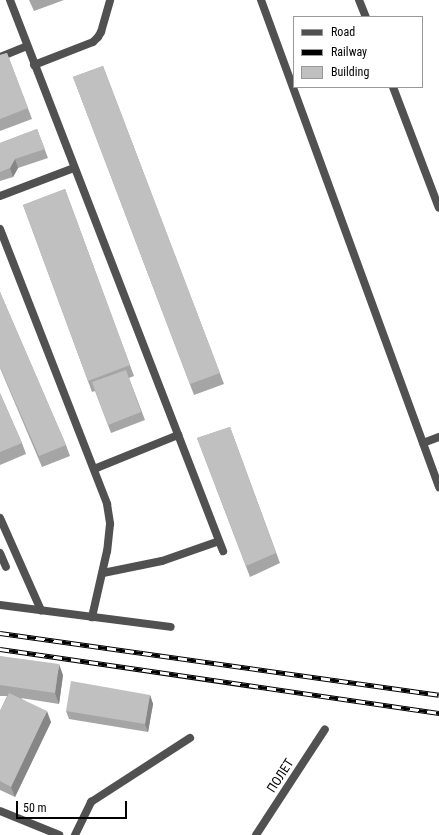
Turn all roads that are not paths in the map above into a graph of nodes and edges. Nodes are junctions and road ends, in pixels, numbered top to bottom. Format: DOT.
graph roads {
  1 [pos="10,0"];
  2 [pos="110,0"];
  3 [pos="261,0"];
  4 [pos="359,0"];
  5 [pos="366,16"];
  6 [pos="27,46"];
  7 [pos="0,57"];
  8 [pos="34,65"];
  9 [pos="293,88"];
  10 [pos="293,88"];
  11 [pos="393,88"];
  12 [pos="74,168"];
  13 [pos="0,196"];
  14 [pos="439,208"];
  15 [pos="0,229"];
  16 [pos="178,435"];
  17 [pos="439,437"];
  18 [pos="423,443"];
  19 [pos="94,469"];
  20 [pos="439,486"];
  21 [pos="0,518"];
  22 [pos="219,541"];
  23 [pos="223,551"];
  24 [pos="0,553"];
  25 [pos="6,567"];
  26 [pos="103,573"];
  27 [pos="0,604"];
  28 [pos="41,610"];
  29 [pos="92,617"];
  30 [pos="171,627"];
  31 [pos="325,729"];
  32 [pos="190,738"];
  33 [pos="0,811"];
  34 [pos="59,835"];
  35 [pos="75,835"];
  36 [pos="256,835"];
  1 -- 6 [label="street"];
  2 -- 8 [label="street"];
  3 -- 10 [label="street"];
  4 -- 5 [label="street"];
  6 -- 7 [label="street"];
  6 -- 8 [label="street"];
  8 -- 12 [label="street"];
  9 -- 18 [label="street"];
  11 -- 14 [label="street"];
  12 -- 13 [label="street"];
  12 -- 16 [label="street"];
  15 -- 19 [label="street"];
  16 -- 19 [label="street"];
  16 -- 22 [label="street"];
  17 -- 18 [label="street"];
  18 -- 20 [label="street"];
  19 -- 26 [label="street"];
  21 -- 28 [label="street"];
  22 -- 23 [label="street"];
  22 -- 26 [label="street"];
  24 -- 25 [label="street"];
  26 -- 29 [label="street"];
  27 -- 28 [label="street"];
  28 -- 29 [label="street"];
  29 -- 30 [label="street"];
  31 -- 36 [label="street, ПОЛЕТ"];
  32 -- 35 [label="street"];
  33 -- 34 [label="street"];
}
